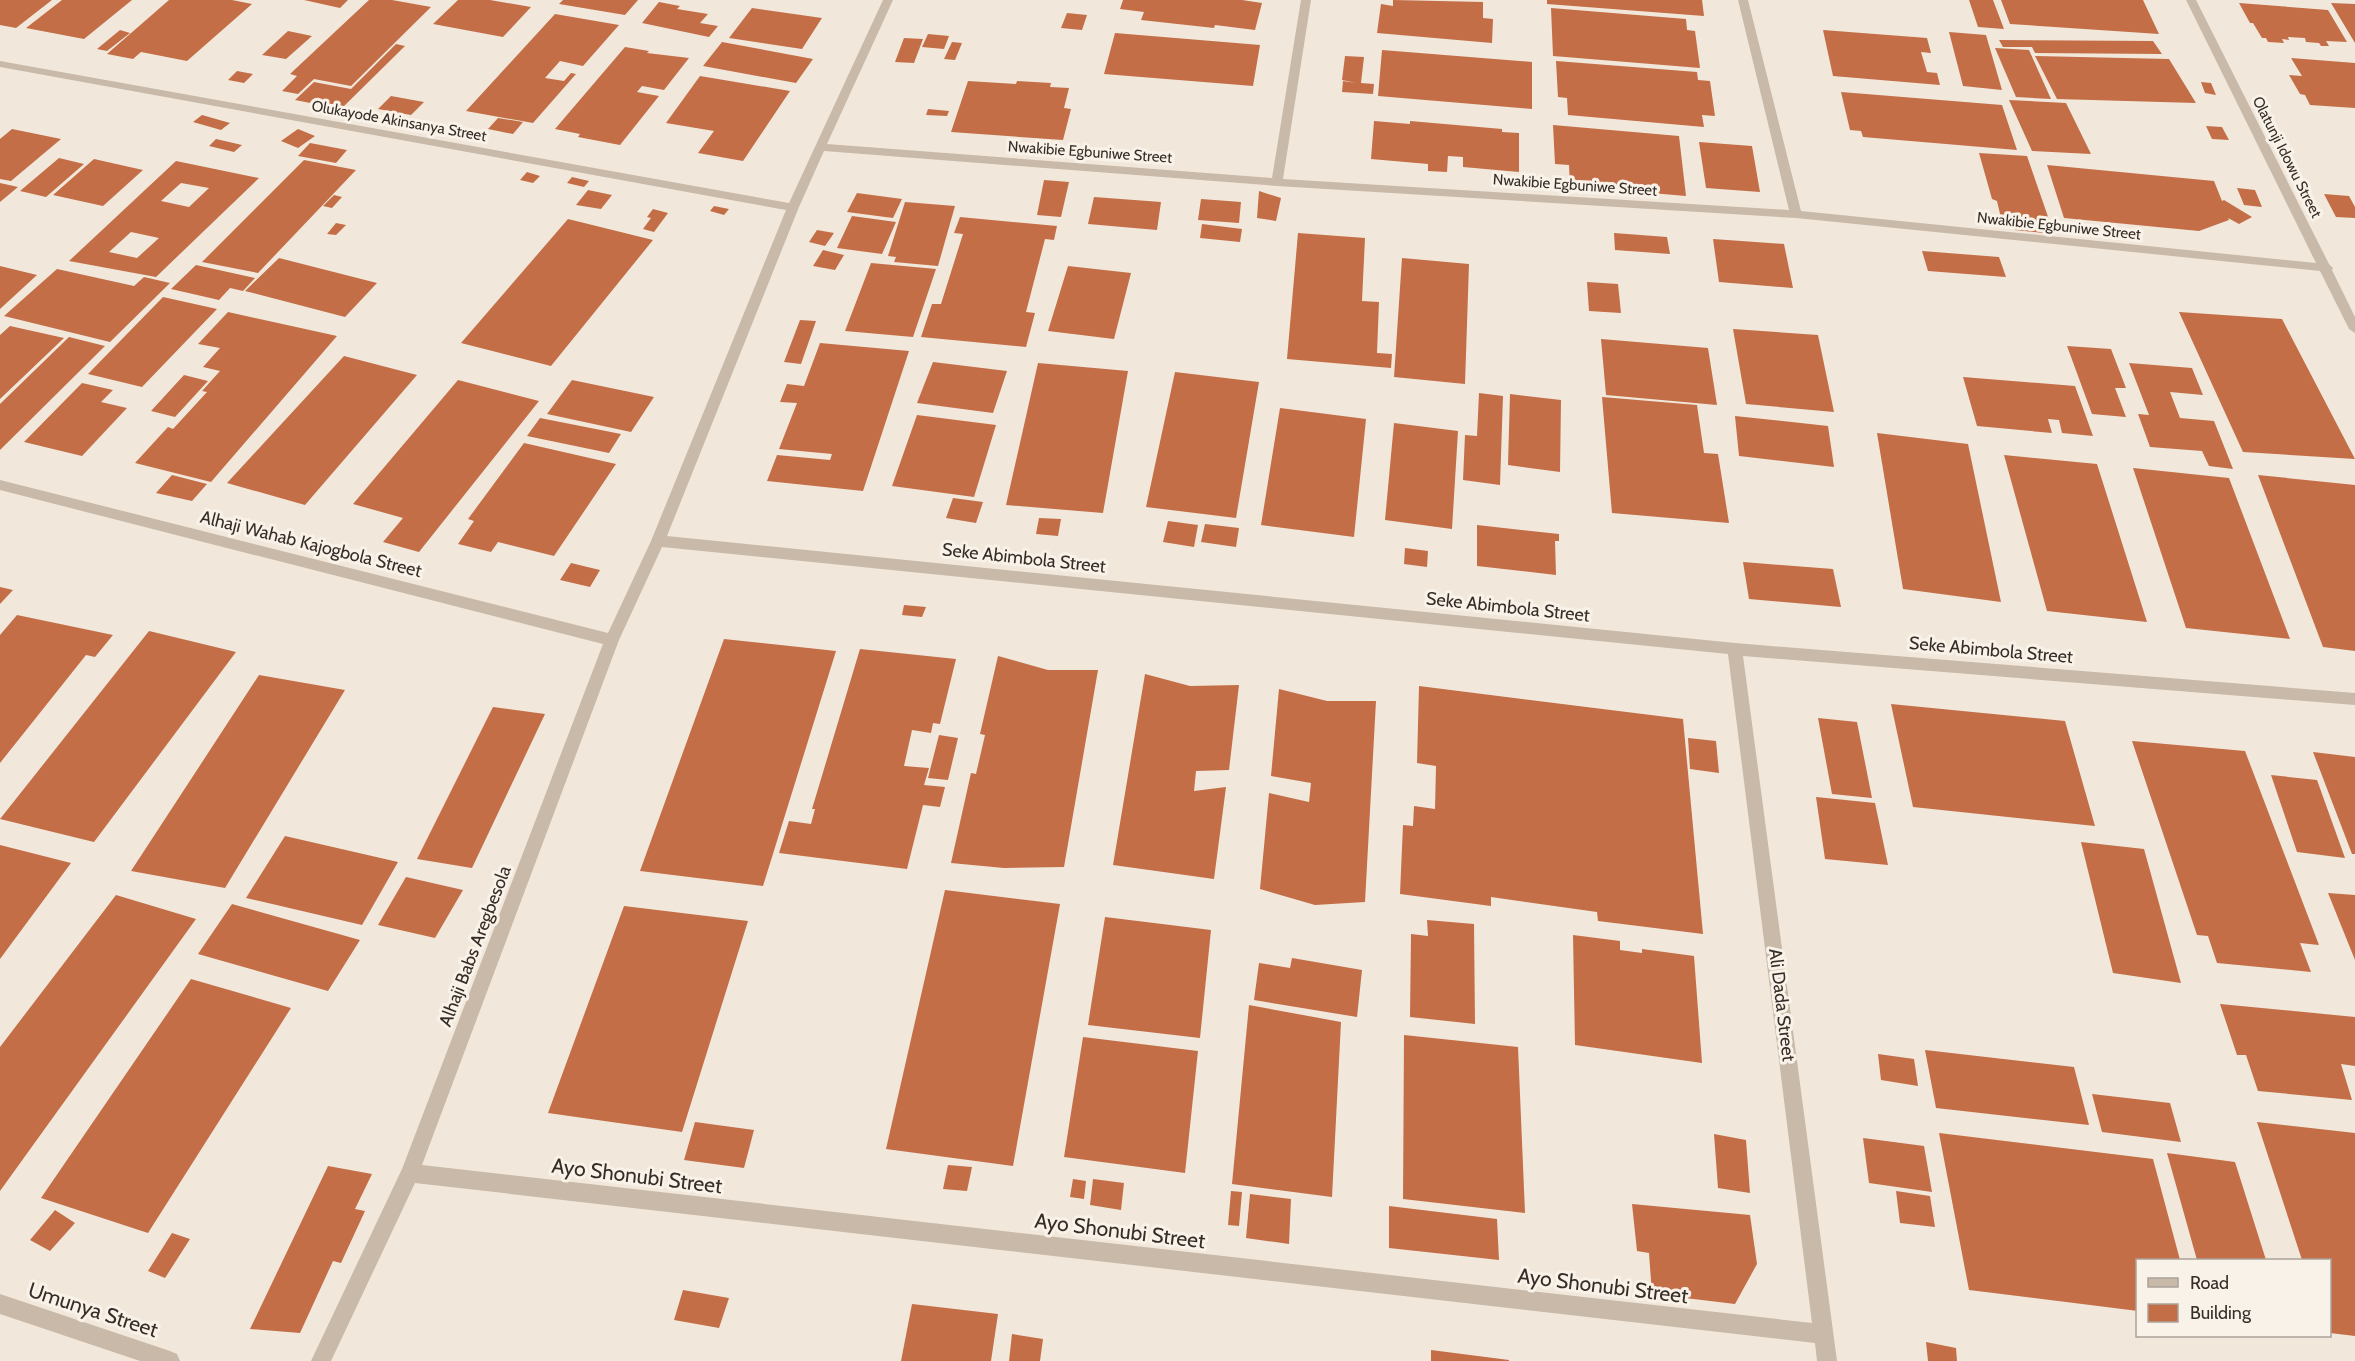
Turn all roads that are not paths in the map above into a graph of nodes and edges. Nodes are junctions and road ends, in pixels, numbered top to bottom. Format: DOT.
graph roads {
  1 [pos="888,0"];
  2 [pos="1306,0"];
  3 [pos="1743,0"];
  4 [pos="2191,0"];
  5 [pos="0,64"];
  6 [pos="820,147"];
  7 [pos="1277,182"];
  8 [pos="793,207"];
  9 [pos="1796,214"];
  10 [pos="2326,268"];
  11 [pos="2355,329"];
  12 [pos="0,485"];
  13 [pos="658,541"];
  14 [pos="612,640"];
  15 [pos="1736,649"];
  16 [pos="2355,699"];
  17 [pos="410,1173"];
  18 [pos="0,1304"];
  19 [pos="1824,1334"];
  20 [pos="170,1361"];
  21 [pos="321,1361"];
  22 [pos="1827,1361"];
  1 -- 6 [label="street, Alhaji Babs Aregbesola"];
  2 -- 7 [label="street"];
  3 -- 9 [label="street"];
  4 -- 10 [label="street, Olatunji Idowu Street"];
  5 -- 8 [label="street, Olukayode Akinsanya Street"];
  6 -- 7 [label="street, Nwakibie Egbuniwe Street"];
  6 -- 8 [label="street, Alhaji Babs Aregbesola"];
  7 -- 9 [label="street, Nwakibie Egbuniwe Street"];
  8 -- 13 [label="street, Alhaji Babs Aregbesola"];
  9 -- 10 [label="street, Nwakibie Egbuniwe Street"];
  10 -- 11 [label="street, Olatunji Idowu Street"];
  12 -- 14 [label="street, Alhaji Wahab Kajogbola Street"];
  13 -- 14 [label="street, Alhaji Babs Aregbesola"];
  13 -- 15 [label="street, Seke Abimbola Street"];
  14 -- 17 [label="street, Alhaji Babs Aregbesola"];
  15 -- 16 [label="street, Seke Abimbola Street"];
  15 -- 19 [label="street, Ali Dada Street"];
  17 -- 19 [label="street, Ayo Shonubi Street"];
  17 -- 21 [label="street, Alhaji Babs Aregbesola"];
  18 -- 20 [label="street, Umunya Street"];
  19 -- 22 [label="street, Ali Dada Street"];
}
